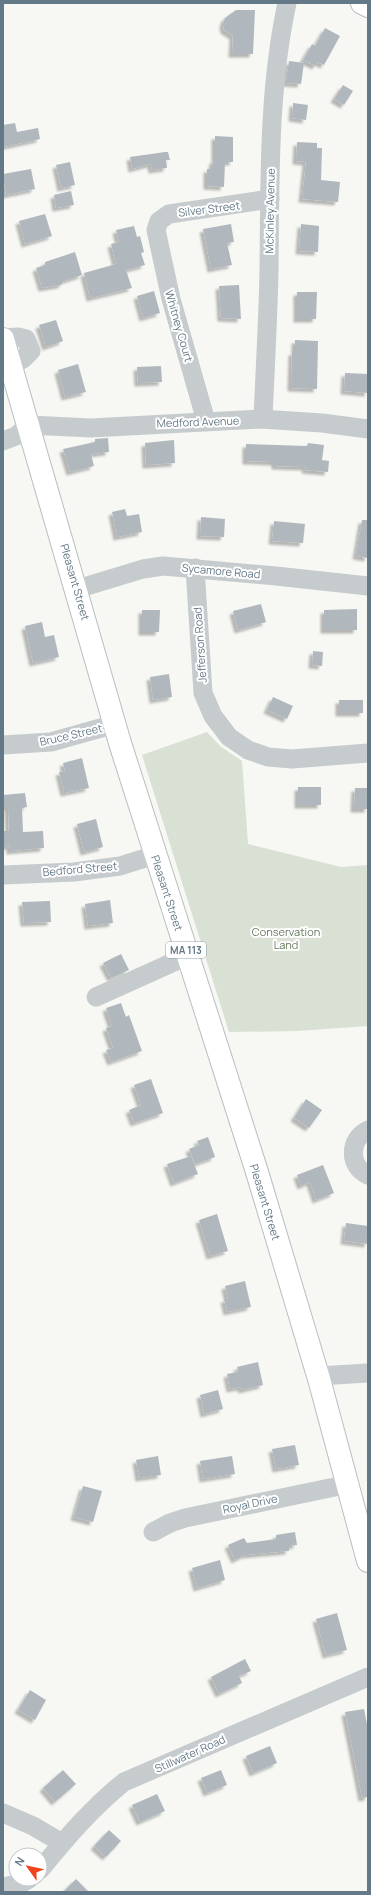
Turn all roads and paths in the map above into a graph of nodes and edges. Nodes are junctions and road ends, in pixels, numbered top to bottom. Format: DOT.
graph roads {
  1 [pos="287,3"];
  2 [pos="362,3"];
  3 [pos="368,6"];
  4 [pos="270,199"];
  5 [pos="156,230"];
  6 [pos="5,347"];
  7 [pos="263,420"];
  8 [pos="206,421"];
  9 [pos="29,425"];
  10 [pos="368,429"];
  11 [pos="3,441"];
  12 [pos="195,568"];
  13 [pos="368,586"];
  14 [pos="76,589"];
  15 [pos="115,724"];
  16 [pos="3,745"];
  17 [pos="368,753"];
  18 [pos="155,855"];
  19 [pos="3,875"];
  20 [pos="187,956"];
  21 [pos="96,997"];
  22 [pos="368,1130"];
  23 [pos="368,1175"];
  24 [pos="368,1373"];
  25 [pos="318,1376"];
  26 [pos="349,1484"];
  27 [pos="153,1532"];
  28 [pos="365,1532"];
  29 [pos="368,1561"];
  30 [pos="368,1677"];
  31 [pos="3,1813"];
  32 [pos="62,1843"];
  33 [pos="48,1860"];
  1 -- 4 [label="street, McKinley Avenue"];
  2 -- 3 [label="main road"];
  4 -- 5 [label="street, Silver Street"];
  4 -- 7 [label="street, McKinley Avenue"];
  5 -- 8 [label="street, Whitney Court"];
  6 -- 9 [label="main road, Pleasant Street / MA 113"];
  7 -- 8 [label="street, Medford Avenue"];
  7 -- 10 [label="street, Medford Avenue"];
  8 -- 9 [label="street, Medford Avenue"];
  9 -- 11 [label="street"];
  9 -- 14 [label="main road, Pleasant Street / MA 113"];
  12 -- 13 [label="street, Sycamore Road"];
  12 -- 14 [label="street, Sycamore Road"];
  12 -- 17 [label="street, Jefferson Road"];
  14 -- 15 [label="main road, Pleasant Street / MA 113"];
  15 -- 16 [label="street, Bruce Street"];
  15 -- 18 [label="main road, Pleasant Street / MA 113"];
  18 -- 19 [label="street, Bedford Street"];
  18 -- 20 [label="main road, Pleasant Street / MA 113"];
  20 -- 21 [label="street"];
  20 -- 25 [label="main road, Pleasant Street / MA 113"];
  22 -- 23 [label="street"];
  24 -- 25 [label="street"];
  25 -- 26 [label="main road, Pleasant Street / MA 113"];
  26 -- 27 [label="street, Royal Drive"];
  26 -- 28 [label="main road, Pleasant Street / MA 113"];
  28 -- 29 [label="main road, Pleasant Street / MA 113"];
  30 -- 32 [label="street, Stillwater Road"];
  31 -- 32 [label="street"];
  32 -- 33 [label="street, Stillwater Road"];
}
